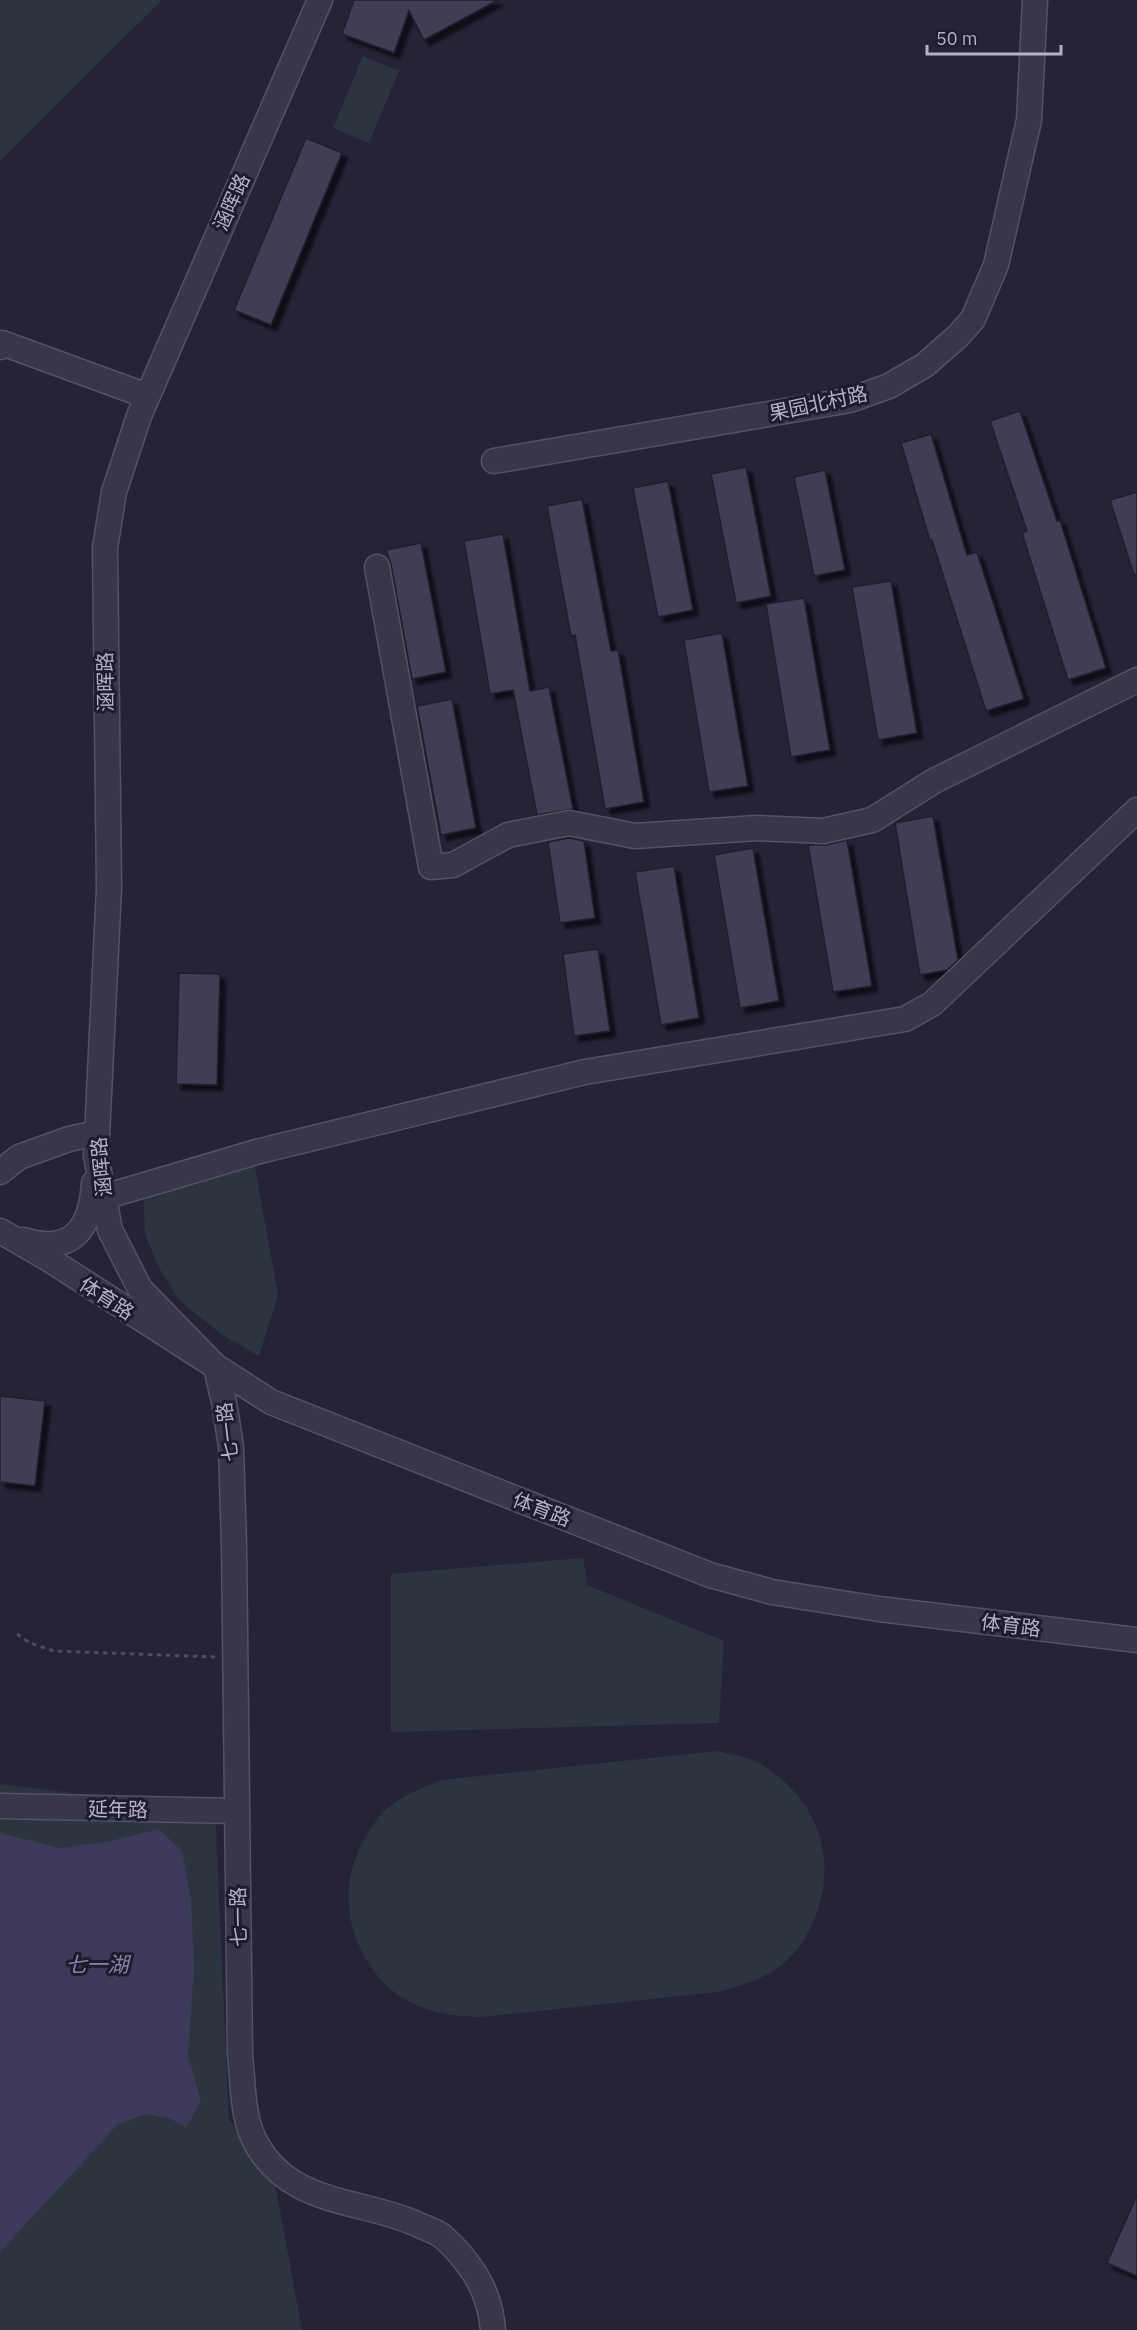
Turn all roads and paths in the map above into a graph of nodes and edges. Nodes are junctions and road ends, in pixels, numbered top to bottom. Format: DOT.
graph roads {
  1 [pos="320,0"];
  2 [pos="1035,0"];
  3 [pos="0,347"];
  4 [pos="147,396"];
  5 [pos="494,461"];
  6 [pos="377,567"];
  7 [pos="1137,680"];
  8 [pos="1137,810"];
  9 [pos="97,1145"];
  10 [pos="0,1172"];
  11 [pos="104,1197"];
  12 [pos="5,1234"];
  13 [pos="216,1367"];
  14 [pos="17,1634"];
  15 [pos="1137,1640"];
  16 [pos="235,1658"];
  17 [pos="0,1806"];
  18 [pos="236,1811"];
  19 [pos="493,2330"];
  1 -- 4 [label="street, 涵晖路"];
  2 -- 5 [label="street, 果园北村路"];
  3 -- 4 [label="street"];
  4 -- 9 [label="street, 涵晖路"];
  6 -- 7 [label="street"];
  8 -- 11 [label="street"];
  9 -- 10 [label="street"];
  9 -- 11 [label="street, 涵晖路"];
  9 -- 12 [label="street"];
  11 -- 13 [label="street, 涵晖路"];
  12 -- 13 [label="street, 体育路"];
  13 -- 15 [label="street, 体育路"];
  13 -- 16 [label="street, 七一路"];
  14 -- 16 [label="path"];
  16 -- 18 [label="street, 七一路"];
  17 -- 18 [label="street, 延年路"];
  18 -- 19 [label="street, 七一路"];
}
